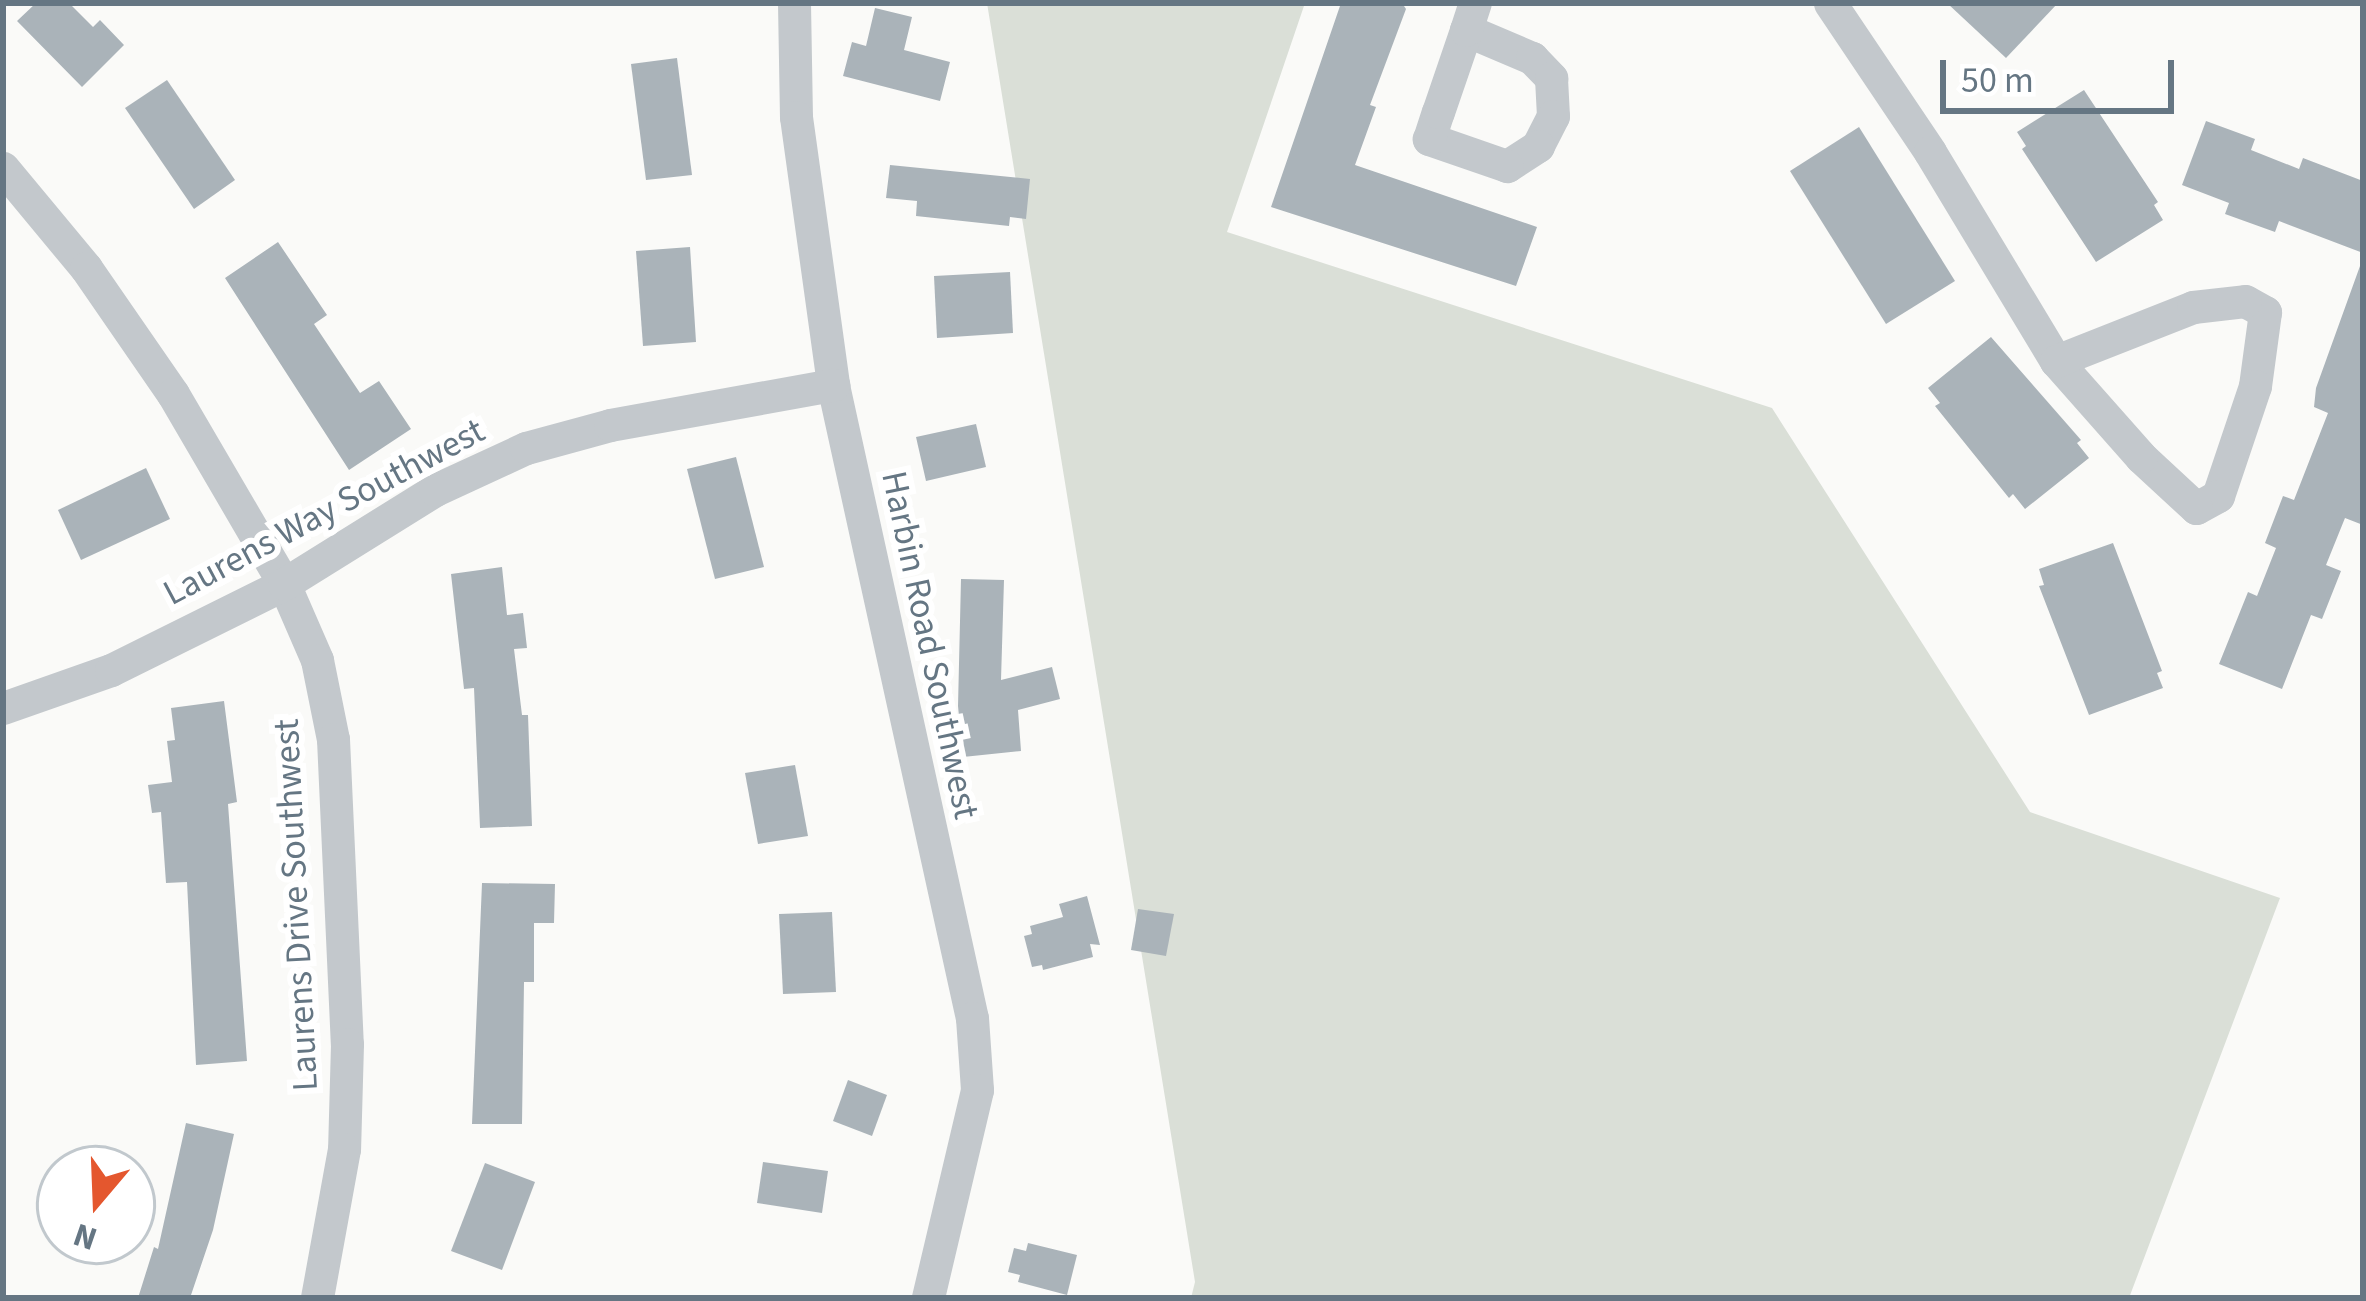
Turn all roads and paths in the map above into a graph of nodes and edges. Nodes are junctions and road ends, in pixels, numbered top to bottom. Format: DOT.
graph roads {
  1 [pos="794,3"];
  2 [pos="1830,3"];
  3 [pos="3,168"];
  4 [pos="2056,362"];
  5 [pos="832,385"];
  6 [pos="284,584"];
  7 [pos="3,708"];
  8 [pos="317,1298"];
  9 [pos="928,1298"];
  1 -- 5 [label="street, Harbin Road Southwest"];
  2 -- 4 [label="street"];
  3 -- 6 [label="street, Laurens Drive Southwest"];
  4 -- 4 [label="street"];
  5 -- 6 [label="street, Laurens Way Southwest"];
  5 -- 9 [label="street, Harbin Road Southwest"];
  6 -- 7 [label="street, Laurens Way Southwest"];
  6 -- 8 [label="street, Laurens Drive Southwest"];
}
